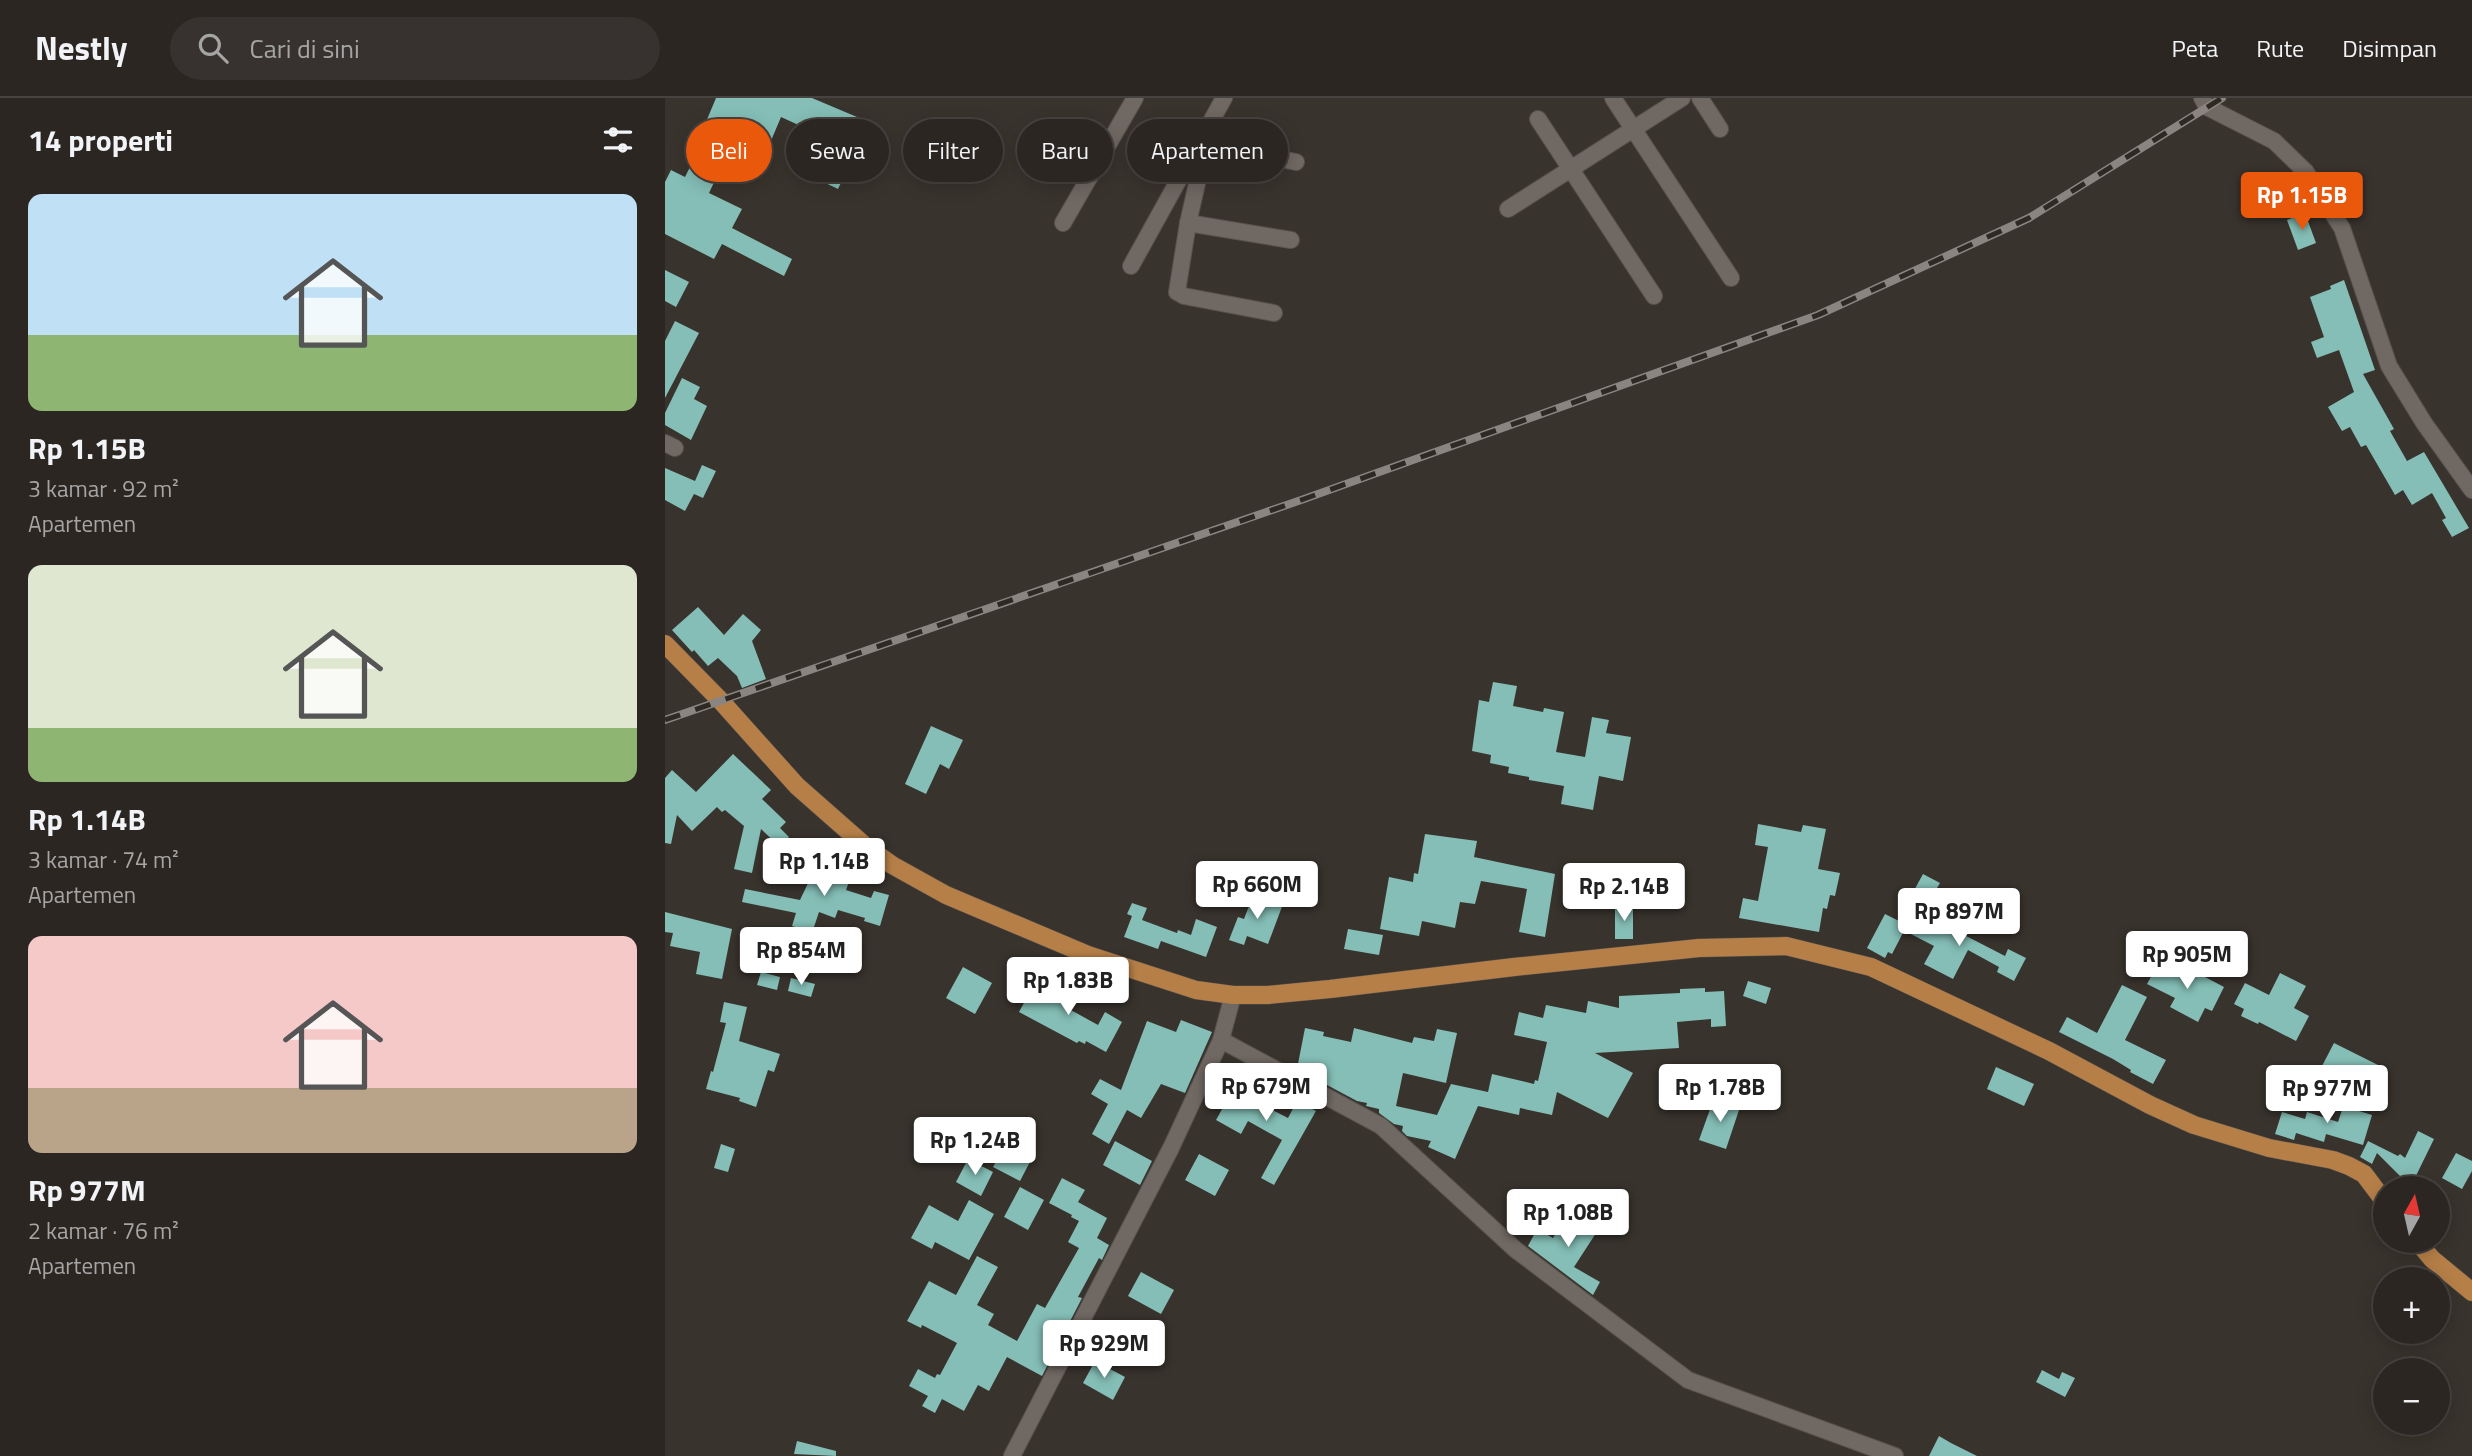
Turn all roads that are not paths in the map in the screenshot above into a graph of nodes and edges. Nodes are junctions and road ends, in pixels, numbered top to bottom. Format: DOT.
graph roads {
  1 [pos="1135,98"];
  2 [pos="1224,98"];
  3 [pos="1613,98"];
  4 [pos="1682,98"];
  5 [pos="1700,98"];
  6 [pos="2202,98"];
  7 [pos="1214,119"];
  8 [pos="1538,119"];
  9 [pos="1633,129"];
  10 [pos="1720,129"];
  11 [pos="1288,160"];
  12 [pos="1296,162"];
  13 [pos="1570,170"];
  14 [pos="1181,182"];
  15 [pos="1196,182"];
  16 [pos="1508,209"];
  17 [pos="1063,223"];
  18 [pos="1188,223"];
  19 [pos="1291,240"];
  20 [pos="1131,266"];
  21 [pos="1731,278"];
  22 [pos="1654,296"];
  23 [pos="1274,313"];
  24 [pos="2472,490"];
  25 [pos="665,644"];
  26 [pos="1233,995"];
  27 [pos="1221,1040"];
  28 [pos="2373,1186"];
  29 [pos="2427,1253"];
  30 [pos="2472,1292"];
  31 [pos="1012,1456"];
  32 [pos="1895,1456"];
  1 -- 17 [label="street"];
  2 -- 7 [label="street"];
  3 -- 9 [label="street"];
  4 -- 9 [label="street"];
  5 -- 10 [label="street"];
  6 -- 24 [label="street"];
  8 -- 13 [label="street"];
  9 -- 13 [label="street"];
  9 -- 21 [label="street"];
  11 -- 12 [label="street"];
  13 -- 16 [label="street"];
  13 -- 22 [label="street"];
  14 -- 20 [label="street"];
  15 -- 18 [label="street"];
  18 -- 19 [label="street"];
  18 -- 23 [label="street"];
  25 -- 26 [label="main road"];
  26 -- 27 [label="street"];
  26 -- 28 [label="main road"];
  27 -- 31 [label="street"];
  27 -- 32 [label="street"];
  29 -- 30 [label="main road"];
}
